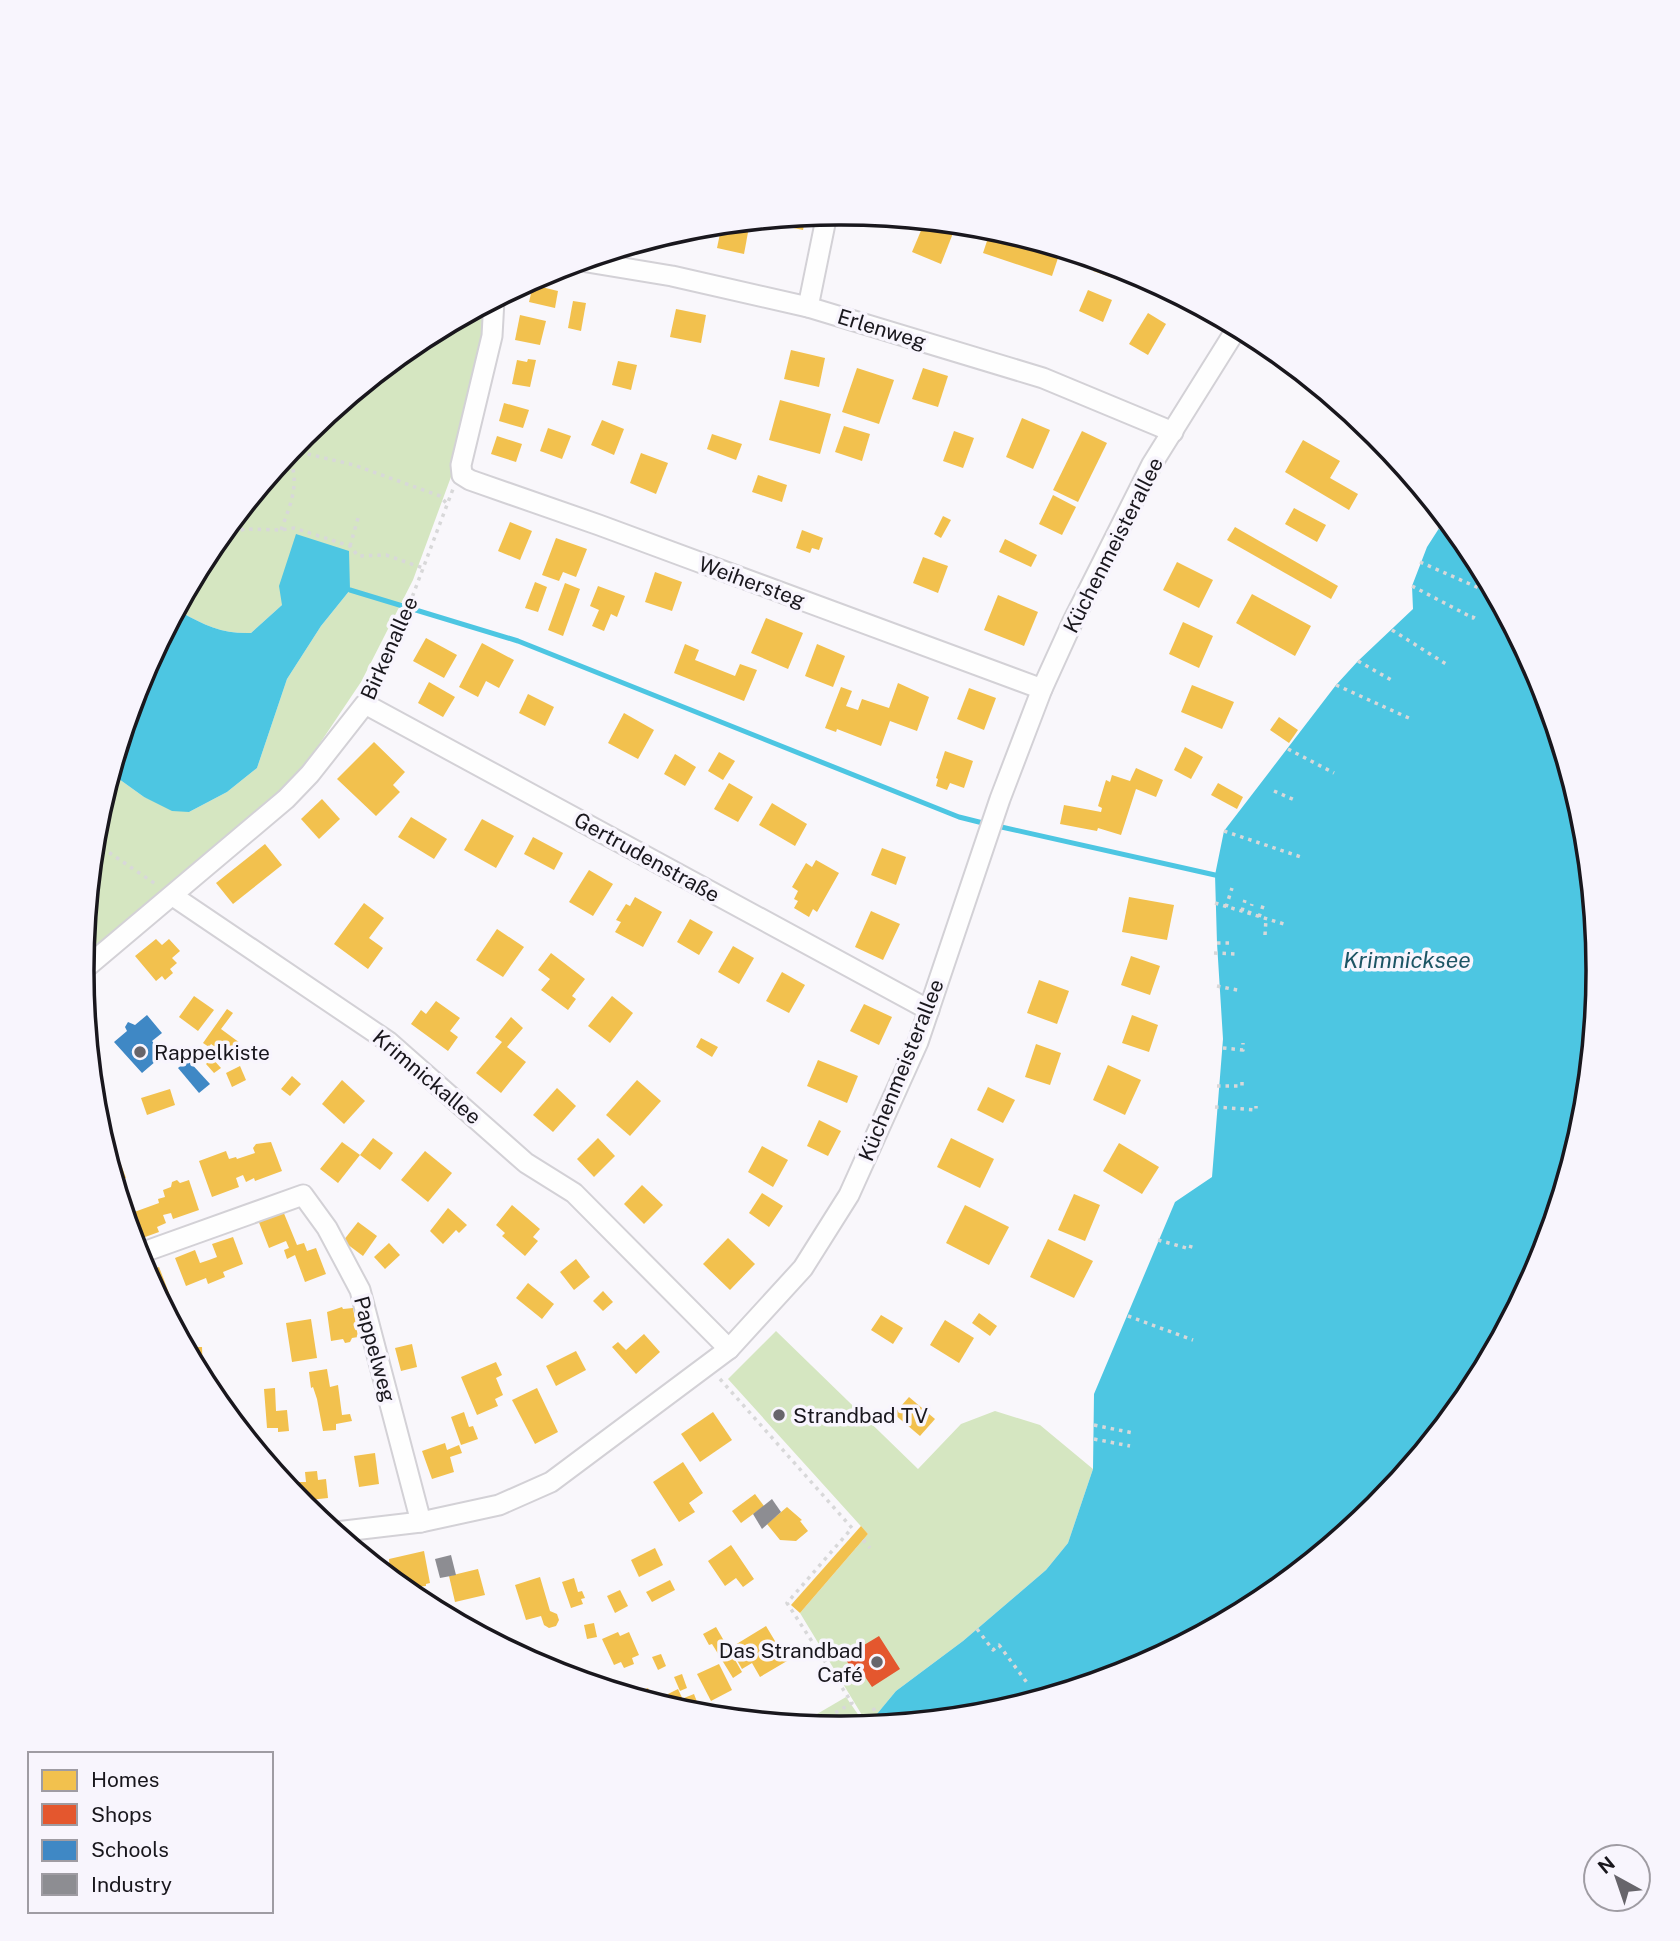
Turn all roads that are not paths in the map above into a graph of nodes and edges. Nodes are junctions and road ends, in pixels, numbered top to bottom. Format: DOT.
graph roads {
  1 [pos="825,226"];
  2 [pos="602,264"];
  3 [pos="808,307"];
  4 [pos="493,311"];
  5 [pos="1232,337"];
  6 [pos="1173,432"];
  7 [pos="1042,689"];
  8 [pos="365,704"];
  9 [pos="173,896"];
  10 [pos="94,961"];
  11 [pos="929,1010"];
  12 [pos="149,1250"];
  13 [pos="729,1349"];
  14 [pos="421,1522"];
  15 [pos="348,1531"];
  1 -- 3 [label="street"];
  2 -- 3 [label="street, Erlenweg"];
  3 -- 6 [label="street, Erlenweg"];
  4 -- 7 [label="street, Weihersteg"];
  5 -- 6 [label="street, Küchenmeisterallee"];
  6 -- 7 [label="street, Küchenmeisterallee"];
  7 -- 11 [label="street, Küchenmeisterallee"];
  8 -- 9 [label="street, Birkenallee"];
  8 -- 11 [label="street, Gertrudenstraße"];
  9 -- 10 [label="street, Birkenallee"];
  9 -- 13 [label="street, Krimnickallee"];
  11 -- 13 [label="street, Küchenmeisterallee"];
  12 -- 14 [label="street, Pappelweg"];
  13 -- 14 [label="street, Küchenmeisterallee"];
  14 -- 15 [label="street, Küchenmeisterallee"];
}
